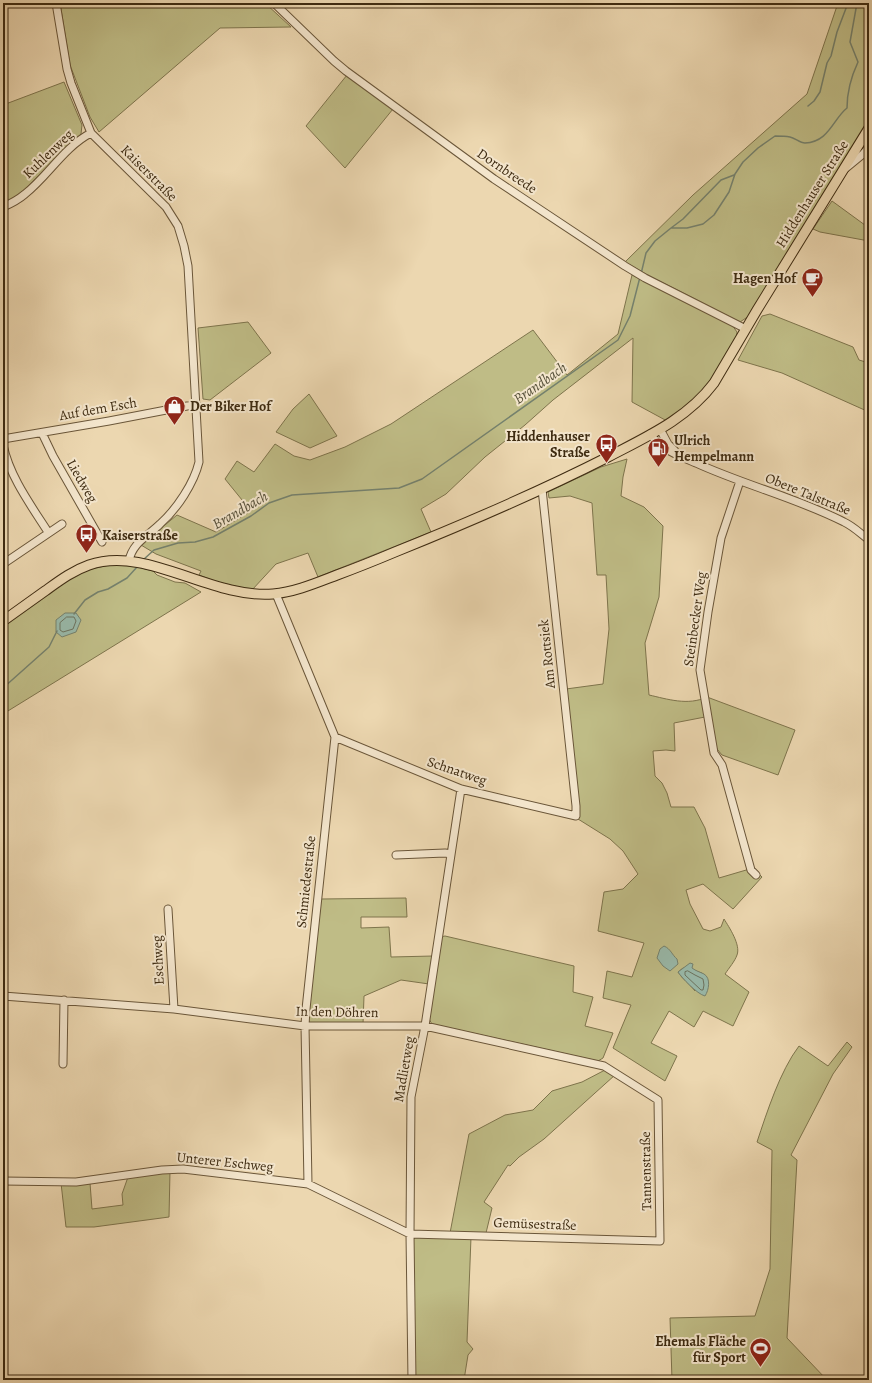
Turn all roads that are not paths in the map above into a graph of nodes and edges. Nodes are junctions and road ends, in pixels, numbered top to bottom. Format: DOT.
graph roads {
  1 [pos="56,3"];
  2 [pos="274,3"];
  3 [pos="869,128"];
  4 [pos="91,132"];
  5 [pos="869,147"];
  6 [pos="845,169"];
  7 [pos="3,207"];
  8 [pos="746,329"];
  9 [pos="197,406"];
  10 [pos="660,429"];
  11 [pos="42,433"];
  12 [pos="650,434"];
  13 [pos="3,439"];
  14 [pos="3,445"];
  15 [pos="688,460"];
  16 [pos="740,481"];
  17 [pos="542,489"];
  18 [pos="62,524"];
  19 [pos="48,532"];
  20 [pos="869,540"];
  21 [pos="102,542"];
  22 [pos="136,562"];
  23 [pos="3,564"];
  24 [pos="276,594"];
  25 [pos="3,621"];
  26 [pos="335,737"];
  27 [pos="461,789"];
  28 [pos="576,816"];
  29 [pos="451,854"];
  30 [pos="396,855"];
  31 [pos="756,875"];
  32 [pos="168,909"];
  33 [pos="3,996"];
  34 [pos="64,1000"];
  35 [pos="174,1008"];
  36 [pos="305,1026"];
  37 [pos="425,1026"];
  38 [pos="63,1064"];
  39 [pos="658,1100"];
  40 [pos="3,1182"];
  41 [pos="308,1184"];
  42 [pos="410,1234"];
  43 [pos="660,1241"];
  44 [pos="412,1380"];
  1 -- 4 [label="street, Kaiserstraße"];
  2 -- 8 [label="street, Dornbreede"];
  3 -- 6 [label="main road, Hiddenhauser Straße"];
  4 -- 7 [label="street, Kuhlenweg"];
  4 -- 9 [label="street, Kaiserstraße"];
  5 -- 6 [label="street"];
  6 -- 8 [label="main road, Hiddenhauser Straße"];
  8 -- 10 [label="main road, Hiddenhauser Straße"];
  9 -- 11 [label="street, Auf dem Esch"];
  9 -- 22 [label="street, Kaiserstraße"];
  10 -- 12 [label="main road, Hiddenhauser Straße"];
  10 -- 15 [label="street, Obere Talstraße"];
  11 -- 13 [label="street, Auf dem Esch"];
  11 -- 21 [label="street, Liedweg"];
  12 -- 15 [label="street, Obere Talstraße"];
  12 -- 17 [label="main road, Hiddenhauser Straße"];
  14 -- 19 [label="street"];
  15 -- 16 [label="street, Obere Talstraße"];
  16 -- 20 [label="street, Obere Talstraße"];
  16 -- 31 [label="street, Steinbecker Weg"];
  17 -- 24 [label="main road, Hiddenhauser Straße"];
  17 -- 28 [label="street, Am Rottsiek"];
  18 -- 19 [label="street"];
  19 -- 23 [label="street"];
  22 -- 24 [label="main road, Hiddenhauser Straße"];
  22 -- 25 [label="main road, Hiddenhauser Straße"];
  24 -- 26 [label="street, Schmiedestraße"];
  26 -- 27 [label="street, Schnatweg"];
  26 -- 36 [label="street, Schmiedestraße"];
  27 -- 28 [label="street, Schnatweg"];
  27 -- 29 [label="street, Madlietweg"];
  29 -- 30 [label="street"];
  29 -- 37 [label="street, Madlietweg"];
  32 -- 35 [label="street, Eschweg"];
  33 -- 34 [label="street, In den Döhren"];
  34 -- 35 [label="street, In den Döhren"];
  34 -- 38 [label="street"];
  35 -- 36 [label="street, In den Döhren"];
  36 -- 37 [label="street, In den Döhren"];
  36 -- 41 [label="street, Schmiedestraße"];
  37 -- 39 [label="street, In den Döhren"];
  37 -- 42 [label="street, Madlietweg"];
  39 -- 43 [label="street, Tannenstraße"];
  40 -- 41 [label="street, Unterer Eschweg"];
  41 -- 42 [label="street, Unterer Eschweg"];
  42 -- 43 [label="street, Gemüsestraße"];
  42 -- 44 [label="street, Madlietweg"];
}
